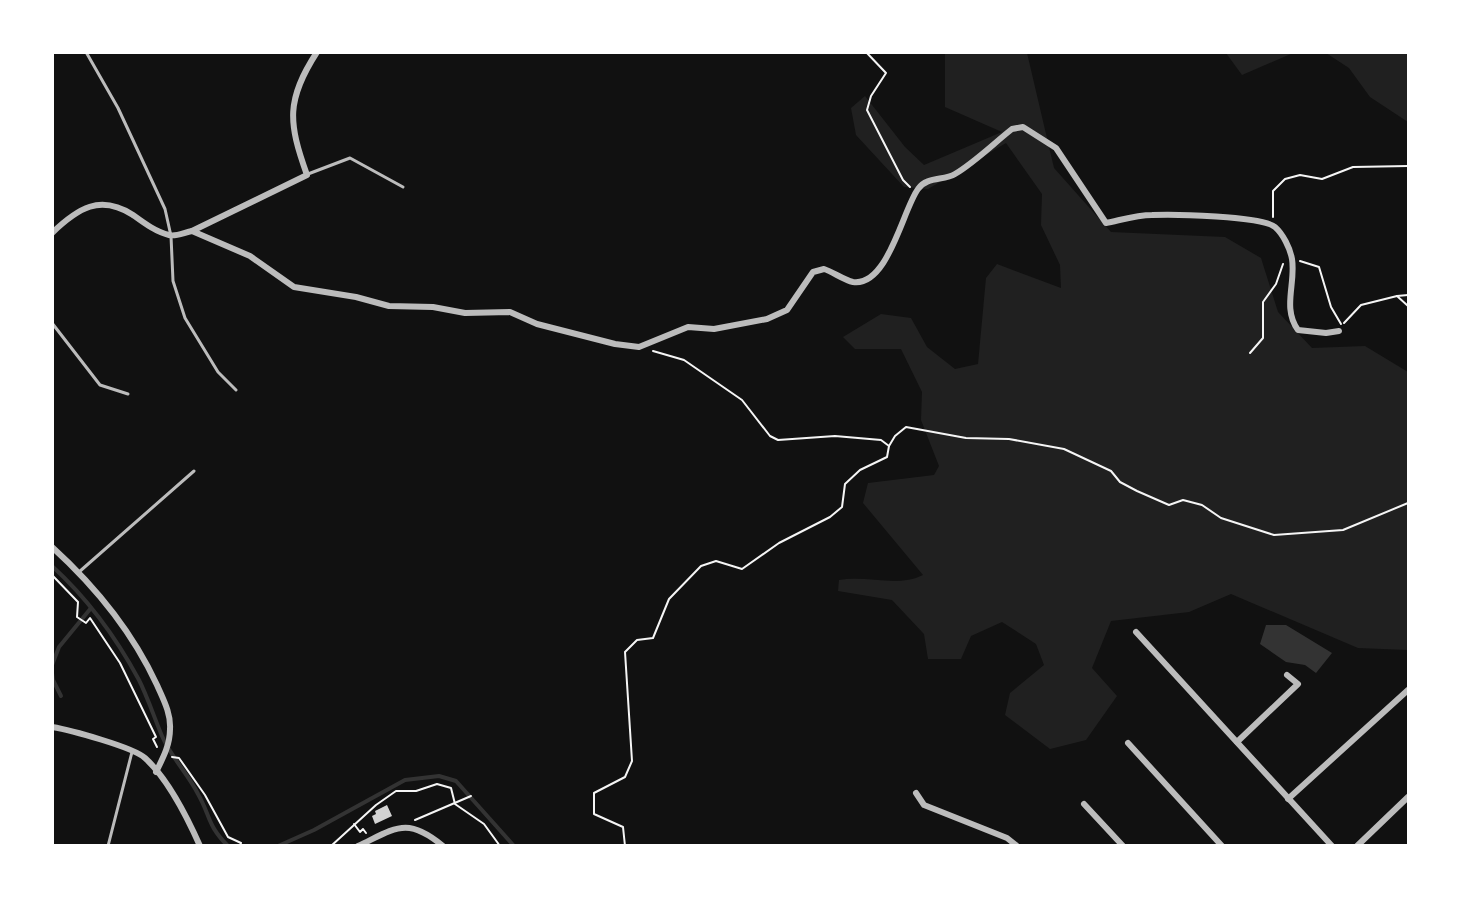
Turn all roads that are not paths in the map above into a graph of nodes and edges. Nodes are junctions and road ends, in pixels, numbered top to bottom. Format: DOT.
graph roads {
  1 [pos="86,52"];
  2 [pos="316,52"];
  3 [pos="307,175"];
  4 [pos="403,187"];
  5 [pos="192,231"];
  6 [pos="52,233"];
  7 [pos="171,236"];
  8 [pos="52,323"];
  9 [pos="1340,328"];
  10 [pos="237,390"];
  11 [pos="128,394"];
  12 [pos="194,471"];
  13 [pos="52,547"];
  14 [pos="80,572"];
  15 [pos="1136,632"];
  16 [pos="1287,675"];
  17 [pos="1408,690"];
  18 [pos="52,727"];
  19 [pos="1237,742"];
  20 [pos="1128,743"];
  21 [pos="132,752"];
  22 [pos="156,772"];
  23 [pos="916,793"];
  24 [pos="1408,797"];
  25 [pos="1288,799"];
  26 [pos="1084,804"];
  27 [pos="108,846"];
  28 [pos="200,846"];
  29 [pos="358,846"];
  30 [pos="443,846"];
  31 [pos="1017,846"];
  32 [pos="1123,846"];
  33 [pos="1222,846"];
  34 [pos="1332,846"];
  35 [pos="1357,846"];
  1 -- 7 [label="lane"];
  2 -- 3 [label="street"];
  3 -- 4 [label="lane"];
  3 -- 5 [label="street"];
  5 -- 7 [label="street"];
  5 -- 9 [label="street"];
  6 -- 7 [label="street"];
  7 -- 10 [label="lane"];
  8 -- 11 [label="lane"];
  12 -- 14 [label="lane"];
  13 -- 14 [label="street"];
  14 -- 22 [label="street"];
  15 -- 19 [label="street"];
  16 -- 19 [label="street"];
  17 -- 25 [label="street"];
  18 -- 21 [label="street"];
  19 -- 25 [label="street"];
  20 -- 33 [label="street"];
  21 -- 22 [label="street"];
  21 -- 27 [label="lane"];
  22 -- 28 [label="street"];
  23 -- 31 [label="street"];
  24 -- 35 [label="street"];
  25 -- 34 [label="street"];
  26 -- 32 [label="street"];
  29 -- 30 [label="street"];
}
